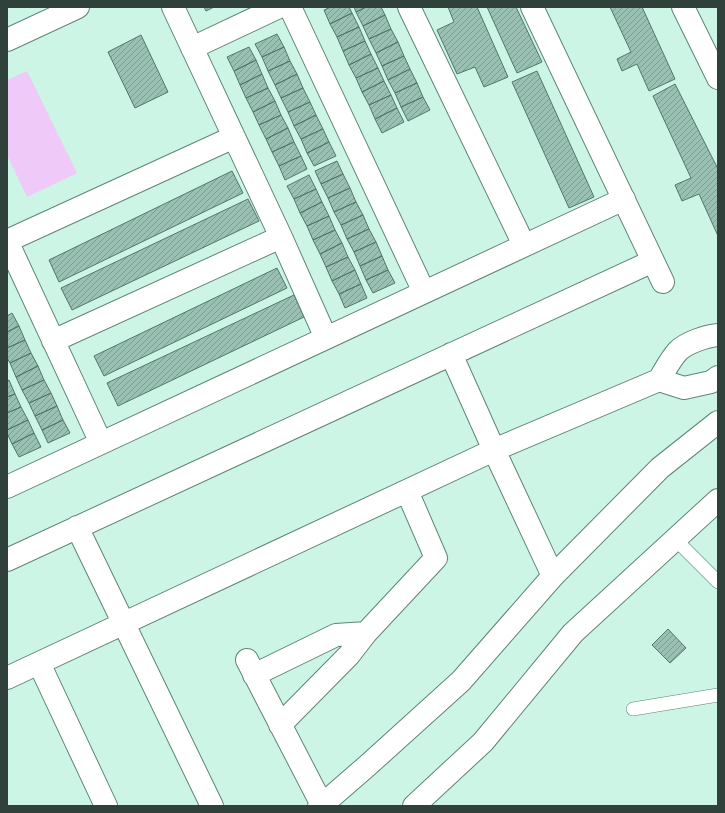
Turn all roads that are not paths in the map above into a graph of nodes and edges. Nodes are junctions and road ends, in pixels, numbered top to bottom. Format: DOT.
graph roads {
  1 [pos="78,7"];
  2 [pos="173,7"];
  3 [pos="279,7"];
  4 [pos="290,7"];
  5 [pos="409,7"];
  6 [pos="532,7"];
  7 [pos="683,7"];
  8 [pos="7,40"];
  9 [pos="192,48"];
  10 [pos="718,78"];
  11 [pos="234,137"];
  12 [pos="624,199"];
  13 [pos="281,237"];
  14 [pos="7,241"];
  15 [pos="524,245"];
  16 [pos="653,261"];
  17 [pos="663,282"];
  18 [pos="424,292"];
  19 [pos="718,335"];
  20 [pos="326,338"];
  21 [pos="54,341"];
  22 [pos="451,354"];
  23 [pos="718,377"];
  24 [pos="659,380"];
  25 [pos="718,422"];
  26 [pos="101,443"];
  27 [pos="494,450"];
  28 [pos="7,487"];
  29 [pos="407,491"];
  30 [pos="718,500"];
  31 [pos="77,527"];
  32 [pos="676,539"];
  33 [pos="7,560"];
  34 [pos="553,576"];
  35 [pos="718,582"];
  36 [pos="123,623"];
  37 [pos="366,633"];
  38 [pos="39,663"];
  39 [pos="7,678"];
  40 [pos="718,695"];
  41 [pos="633,709"];
  42 [pos="280,725"];
  43 [pos="320,805"];
  44 [pos="106,806"];
  45 [pos="212,806"];
  46 [pos="414,806"];
  1 -- 8 [label="street"];
  2 -- 9 [label="street"];
  3 -- 9 [label="street"];
  4 -- 18 [label="street"];
  5 -- 15 [label="street"];
  6 -- 12 [label="street"];
  7 -- 10 [label="street"];
  9 -- 11 [label="street"];
  11 -- 13 [label="street"];
  11 -- 14 [label="street"];
  12 -- 15 [label="street"];
  12 -- 16 [label="street"];
  13 -- 20 [label="street"];
  13 -- 21 [label="street"];
  14 -- 21 [label="street"];
  15 -- 18 [label="street"];
  16 -- 17 [label="street"];
  16 -- 22 [label="street"];
  18 -- 20 [label="street"];
  19 -- 24 [label="street"];
  20 -- 26 [label="street"];
  21 -- 26 [label="street"];
  22 -- 27 [label="street"];
  22 -- 31 [label="street"];
  23 -- 24 [label="street"];
  24 -- 27 [label="street"];
  25 -- 34 [label="street"];
  26 -- 28 [label="street"];
  27 -- 29 [label="street"];
  27 -- 34 [label="street"];
  29 -- 36 [label="street"];
  29 -- 37 [label="street"];
  30 -- 32 [label="street"];
  31 -- 33 [label="street"];
  31 -- 36 [label="street"];
  32 -- 35 [label="lane"];
  32 -- 46 [label="street"];
  34 -- 43 [label="street"];
  36 -- 38 [label="street"];
  36 -- 45 [label="street"];
  37 -- 42 [label="street"];
  37 -- 42 [label="street"];
  38 -- 39 [label="street"];
  38 -- 44 [label="street"];
  40 -- 41 [label="lane"];
  42 -- 43 [label="street"];
}
